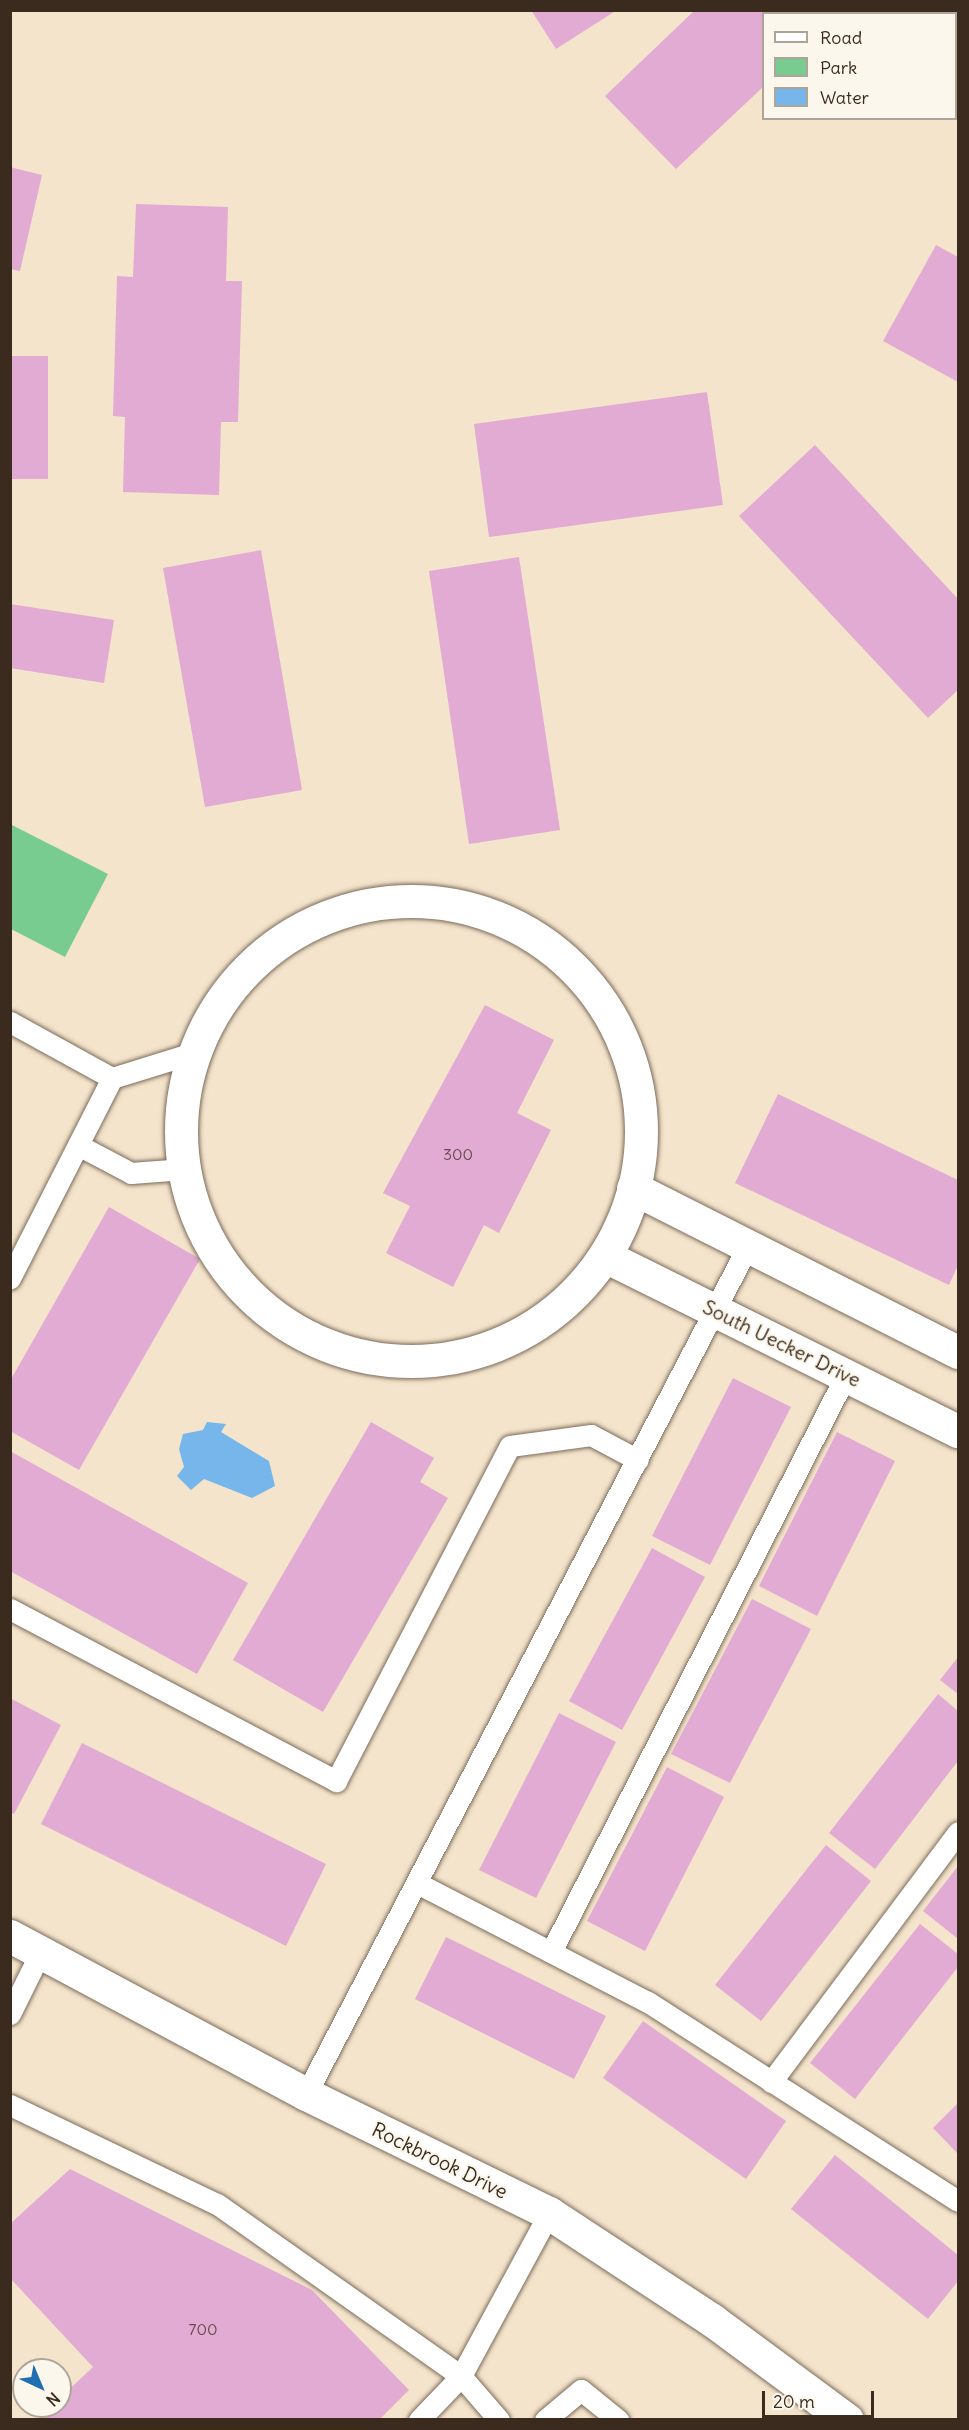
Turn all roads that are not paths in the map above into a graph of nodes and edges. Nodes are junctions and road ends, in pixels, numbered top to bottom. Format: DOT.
graph roads {
  1 [pos="10,1022"];
  2 [pos="193,1053"];
  3 [pos="112,1078"];
  4 [pos="78,1145"];
  5 [pos="184,1169"];
  6 [pos="633,1188"];
  7 [pos="748,1246"];
  8 [pos="605,1256"];
  9 [pos="10,1278"];
  10 [pos="715,1310"];
  11 [pos="958,1352"];
  12 [pos="846,1375"];
  13 [pos="958,1431"];
  14 [pos="638,1460"];
  15 [pos="10,1609"];
  16 [pos="958,1832"];
  17 [pos="417,1882"];
  18 [pos="10,1936"];
  19 [pos="41,1951"];
  20 [pos="550,1952"];
  21 [pos="10,2014"];
  22 [pos="771,2082"];
  23 [pos="306,2094"];
  24 [pos="10,2105"];
  25 [pos="958,2202"];
  26 [pos="549,2213"];
  27 [pos="461,2376"];
  28 [pos="418,2420"];
  29 [pos="499,2420"];
  30 [pos="545,2420"];
  31 [pos="618,2420"];
  32 [pos="847,2420"];
  1 -- 3 [label="lane"];
  2 -- 3 [label="lane"];
  2 -- 5 [label="street"];
  2 -- 6 [label="street"];
  3 -- 4 [label="lane"];
  4 -- 5 [label="lane"];
  4 -- 9 [label="lane"];
  5 -- 8 [label="street"];
  6 -- 7 [label="street"];
  6 -- 8 [label="street"];
  7 -- 10 [label="lane"];
  7 -- 11 [label="street"];
  8 -- 10 [label="street, South Uecker Drive"];
  10 -- 12 [label="street, South Uecker Drive"];
  10 -- 14 [label="lane"];
  12 -- 13 [label="street, South Uecker Drive"];
  12 -- 20 [label="lane"];
  14 -- 15 [label="lane"];
  14 -- 17 [label="lane"];
  16 -- 22 [label="lane"];
  17 -- 20 [label="lane"];
  17 -- 23 [label="lane"];
  18 -- 19 [label="street, Rockbrook Drive"];
  19 -- 21 [label="lane"];
  19 -- 23 [label="street, Rockbrook Drive"];
  20 -- 22 [label="lane"];
  22 -- 25 [label="lane"];
  23 -- 26 [label="street, Rockbrook Drive"];
  24 -- 27 [label="lane"];
  26 -- 27 [label="lane"];
  26 -- 32 [label="street, Rockbrook Drive"];
  27 -- 28 [label="lane"];
  27 -- 29 [label="lane"];
  30 -- 31 [label="lane"];
}
